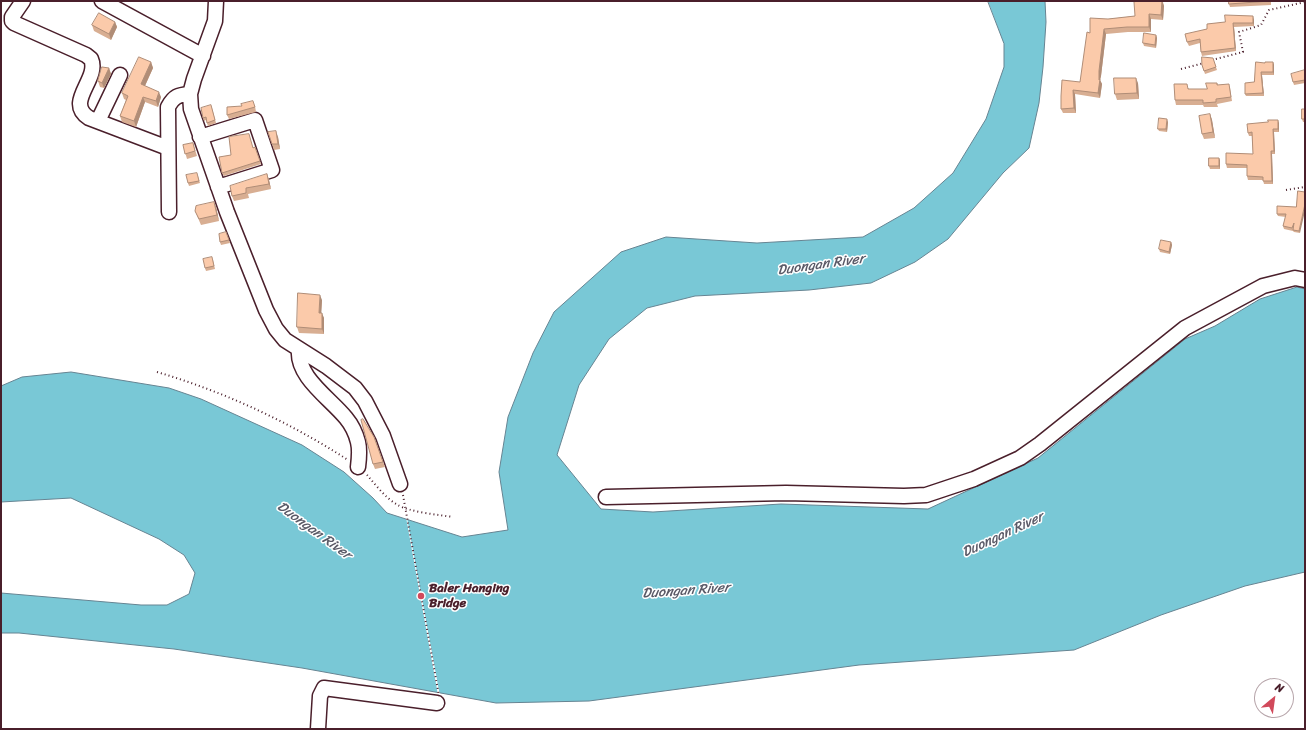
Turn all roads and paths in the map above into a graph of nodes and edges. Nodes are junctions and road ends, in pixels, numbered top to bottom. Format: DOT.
graph roads {
  1 [pos="23,1"];
  2 [pos="102,1"];
  3 [pos="216,1"];
  4 [pos="1305,2"];
  5 [pos="202,56"];
  6 [pos="1181,69"];
  7 [pos="120,75"];
  8 [pos="190,94"];
  9 [pos="98,121"];
  10 [pos="200,137"];
  11 [pos="168,148"];
  12 [pos="218,187"];
  13 [pos="1305,187"];
  14 [pos="1286,190"];
  15 [pos="169,212"];
  16 [pos="1305,280"];
  17 [pos="299,349"];
  18 [pos="157,372"];
  19 [pos="358,467"];
  20 [pos="401,490"];
  21 [pos="606,498"];
  22 [pos="453,517"];
  23 [pos="438,699"];
  24 [pos="318,729"];
  1 -- 9 [label="street"];
  2 -- 5 [label="street"];
  3 -- 5 [label="street"];
  4 -- 6 [label="path"];
  5 -- 8 [label="street"];
  7 -- 9 [label="street"];
  8 -- 10 [label="street"];
  8 -- 11 [label="street"];
  9 -- 11 [label="street"];
  10 -- 12 [label="street"];
  10 -- 12 [label="street"];
  11 -- 15 [label="street"];
  12 -- 17 [label="street"];
  13 -- 14 [label="path"];
  16 -- 21 [label="street"];
  17 -- 19 [label="street"];
  17 -- 20 [label="street"];
  18 -- 19 [label="path"];
  19 -- 22 [label="path"];
  20 -- 23 [label="path, bridge"];
  23 -- 24 [label="street"];
}
